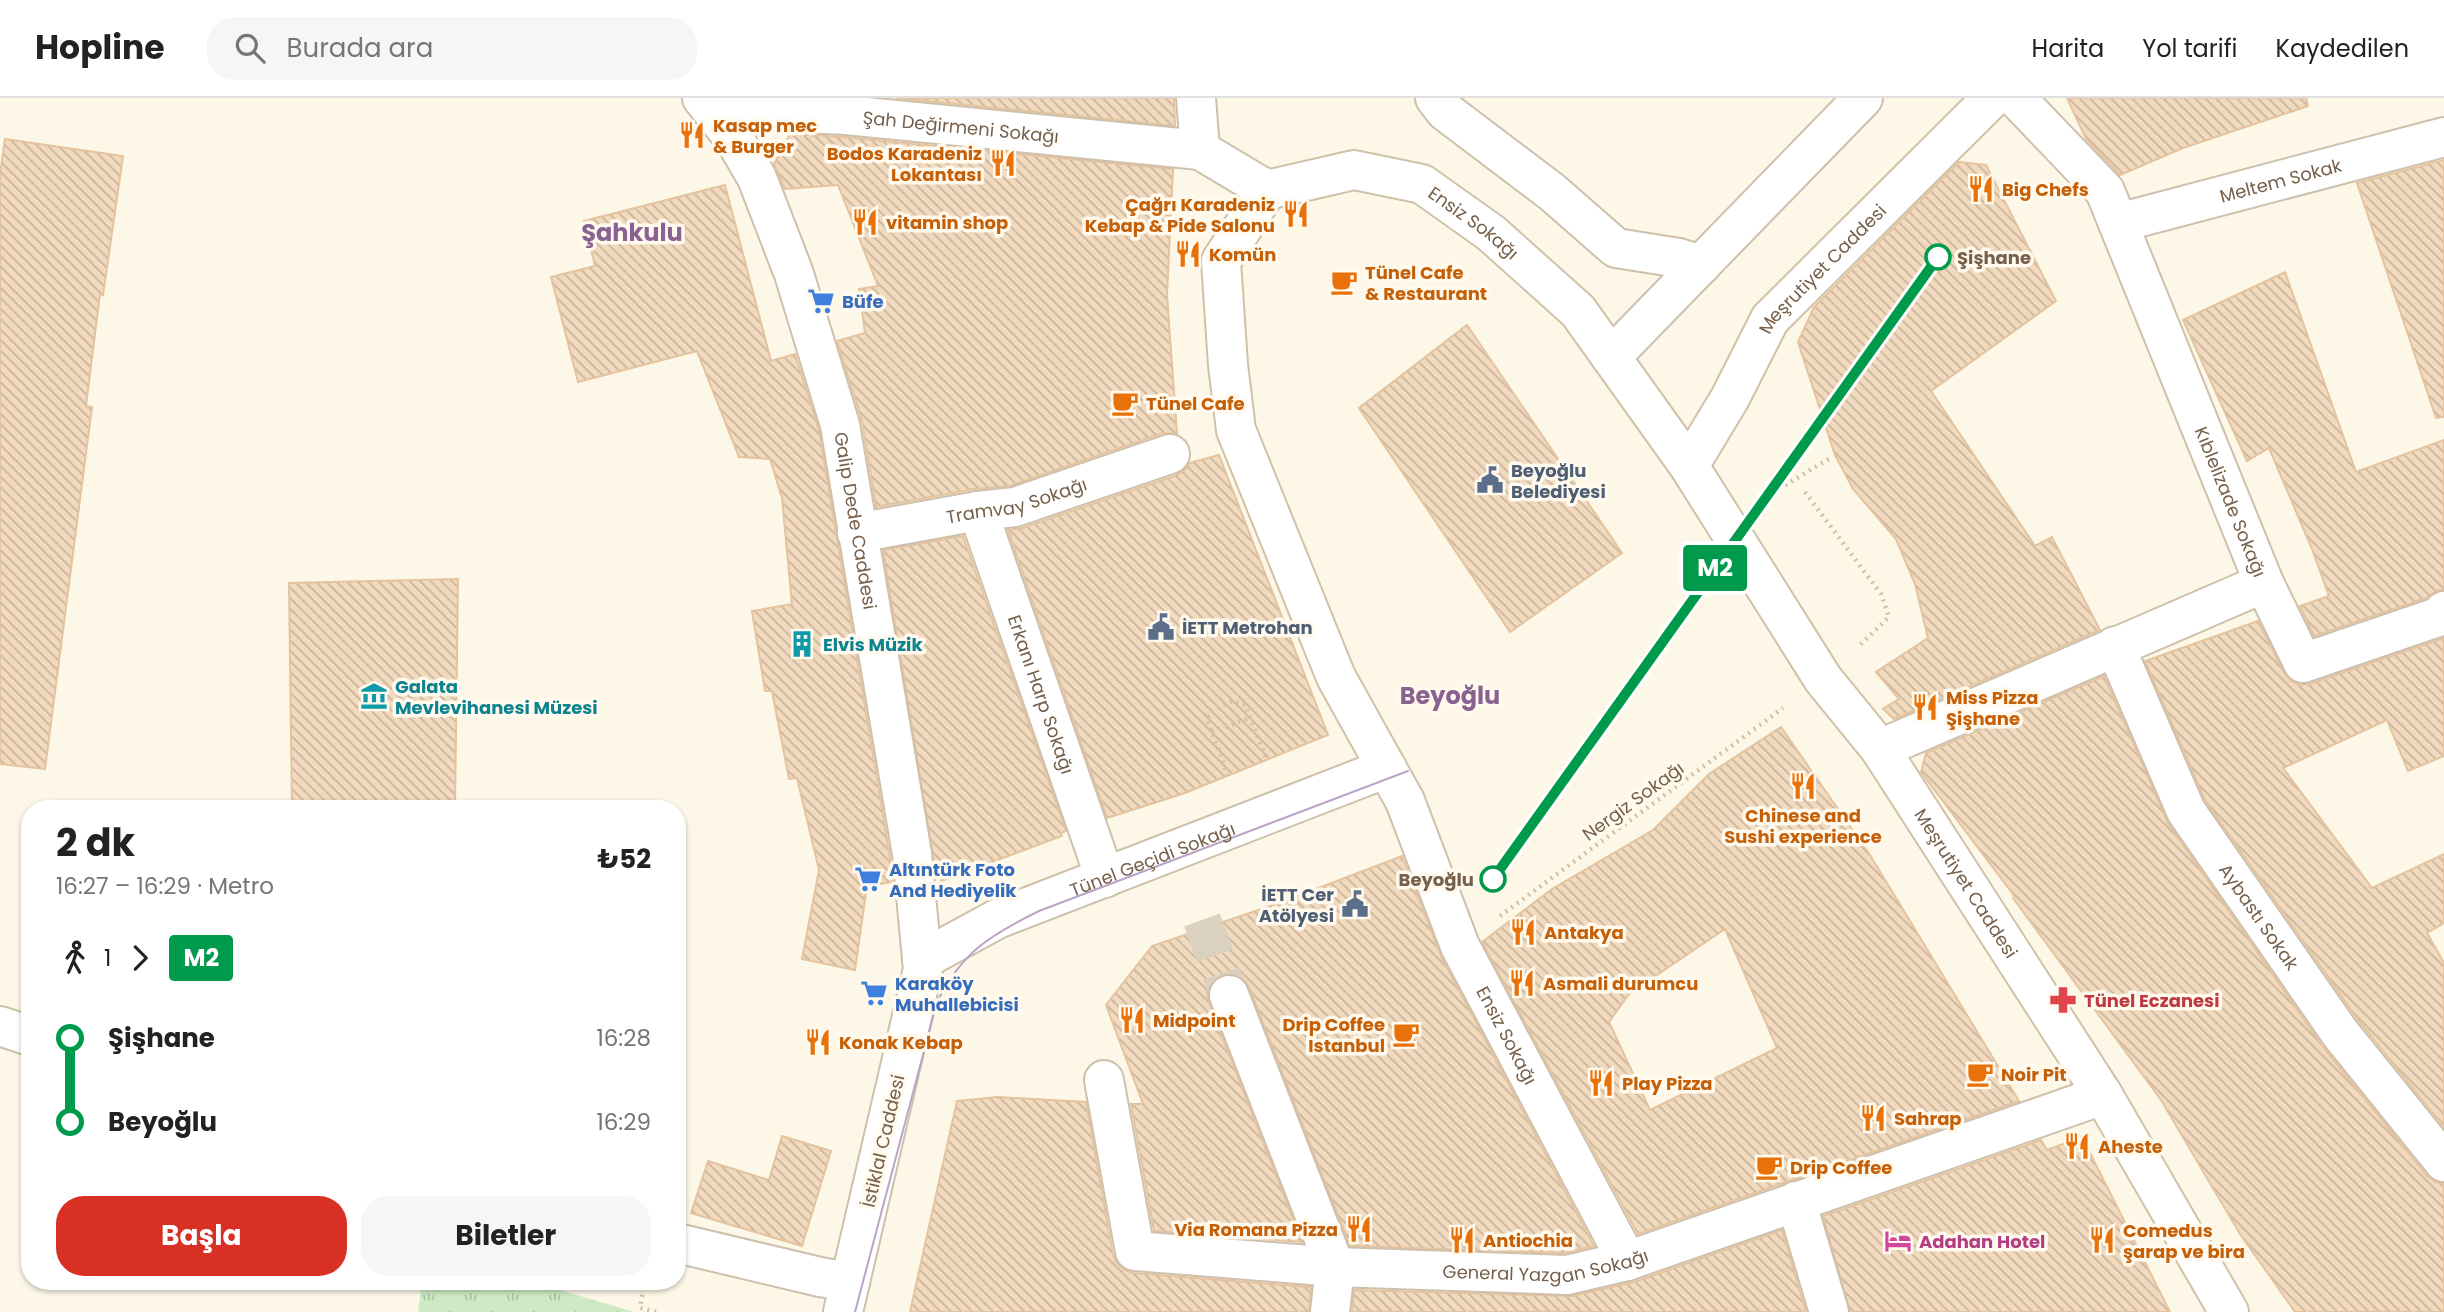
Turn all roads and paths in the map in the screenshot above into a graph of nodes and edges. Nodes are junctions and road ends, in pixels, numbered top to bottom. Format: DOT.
graph roads {
  1 [pos="702,98"];
  2 [pos="722,98"];
  3 [pos="1196,98"];
  4 [pos="1863,98"];
  5 [pos="1992,98"];
  6 [pos="2016,98"];
  7 [pos="1440,104"];
  8 [pos="846,106"];
  9 [pos="2444,137"];
  10 [pos="1200,150"];
  11 [pos="1267,190"];
  12 [pos="2118,223"];
  13 [pos="1701,265"];
  14 [pos="1578,311"];
  15 [pos="1611,356"];
  16 [pos="1170,454"];
  17 [pos="1832,457"];
  18 [pos="1689,466"];
  19 [pos="1805,492"];
  20 [pos="978,511"];
  21 [pos="1724,522"];
  22 [pos="857,533"];
  23 [pos="2264,583"];
  24 [pos="2444,611"];
  25 [pos="2115,646"];
  26 [pos="1823,679"];
  27 [pos="1250,718"];
  28 [pos="1212,732"];
  29 [pos="1880,749"];
  30 [pos="1267,760"];
  31 [pos="1387,768"];
  32 [pos="1228,776"];
  33 [pos="1105,878"];
  34 [pos="1460,946"];
  35 [pos="923,964"];
  36 [pos="1229,995"];
  37 [pos="0,1026"];
  38 [pos="21,1033"];
  39 [pos="1104,1080"];
  40 [pos="2103,1094"];
  41 [pos="2444,1162"];
  42 [pos="1796,1202"];
  43 [pos="686,1245"];
  44 [pos="1627,1261"];
  45 [pos="1335,1267"];
  46 [pos="643,1290"];
  47 [pos="847,1297"];
  48 [pos="657,1312"];
  49 [pos="1330,1312"];
  50 [pos="1829,1312"];
  51 [pos="2229,1312"];
  1 -- 22 [label="street, Galip Dede Caddesi"];
  2 -- 8 [label="street, Şah Değirmeni Sokağı"];
  3 -- 10 [label="street"];
  4 -- 13 [label="street"];
  5 -- 18 [label="street, Meşrutiyet Caddesi"];
  6 -- 12 [label="street, Kıblelizade Sokağı"];
  7 -- 13 [label="street"];
  8 -- 10 [label="street, Şah Değirmeni Sokağı"];
  9 -- 12 [label="street, Meltem Sokak"];
  10 -- 11 [label="street"];
  11 -- 14 [label="street, Ensiz Sokağı"];
  11 -- 31 [label="street, Ensiz Sokağı"];
  12 -- 23 [label="street, Kıblelizade Sokağı"];
  13 -- 15 [label="street"];
  14 -- 15 [label="street, Meşrutiyet Caddesi"];
  15 -- 18 [label="street, Meşrutiyet Caddesi"];
  16 -- 20 [label="street, Tramvay Sokağı"];
  17 -- 21 [label="path"];
  18 -- 21 [label="street, Meşrutiyet Caddesi"];
  19 -- 26 [label="path, Nergiz Sokağı"];
  20 -- 22 [label="street, Tramvay Sokağı"];
  20 -- 33 [label="street, Erkanı Harp Sokağı"];
  21 -- 26 [label="street, Meşrutiyet Caddesi"];
  22 -- 35 [label="street, Galip Dede Caddesi"];
  23 -- 24 [label="street"];
  23 -- 25 [label="street, Kıblelizade Sokağı"];
  25 -- 29 [label="street, Kıblelizade Sokağı"];
  25 -- 41 [label="street, Aybastı Sokak"];
  26 -- 29 [label="street, Meşrutiyet Caddesi"];
  26 -- 34 [label="path, Nergiz Sokağı"];
  27 -- 28 [label="path"];
  27 -- 28 [label="path"];
  27 -- 30 [label="path"];
  28 -- 32 [label="path"];
  29 -- 40 [label="street, Meşrutiyet Caddesi"];
  31 -- 33 [label="street, Tünel Geçidi Sokağı"];
  31 -- 34 [label="street, Ensiz Sokağı"];
  33 -- 35 [label="street, Tünel Geçidi Sokağı"];
  34 -- 44 [label="street, Ensiz Sokağı"];
  35 -- 47 [label="street, İstiklal Caddesi"];
  36 -- 45 [label="street"];
  37 -- 38 [label="street"];
  39 -- 45 [label="street, General Yazgan Sokağı"];
  40 -- 42 [label="street, General Yazgan Sokağı"];
  40 -- 51 [label="street, Meşrutiyet Caddesi"];
  42 -- 44 [label="street, General Yazgan Sokağı"];
  42 -- 50 [label="street"];
  43 -- 47 [label="street"];
  44 -- 45 [label="street, General Yazgan Sokağı"];
  45 -- 49 [label="street"];
  46 -- 48 [label="path"];
}
